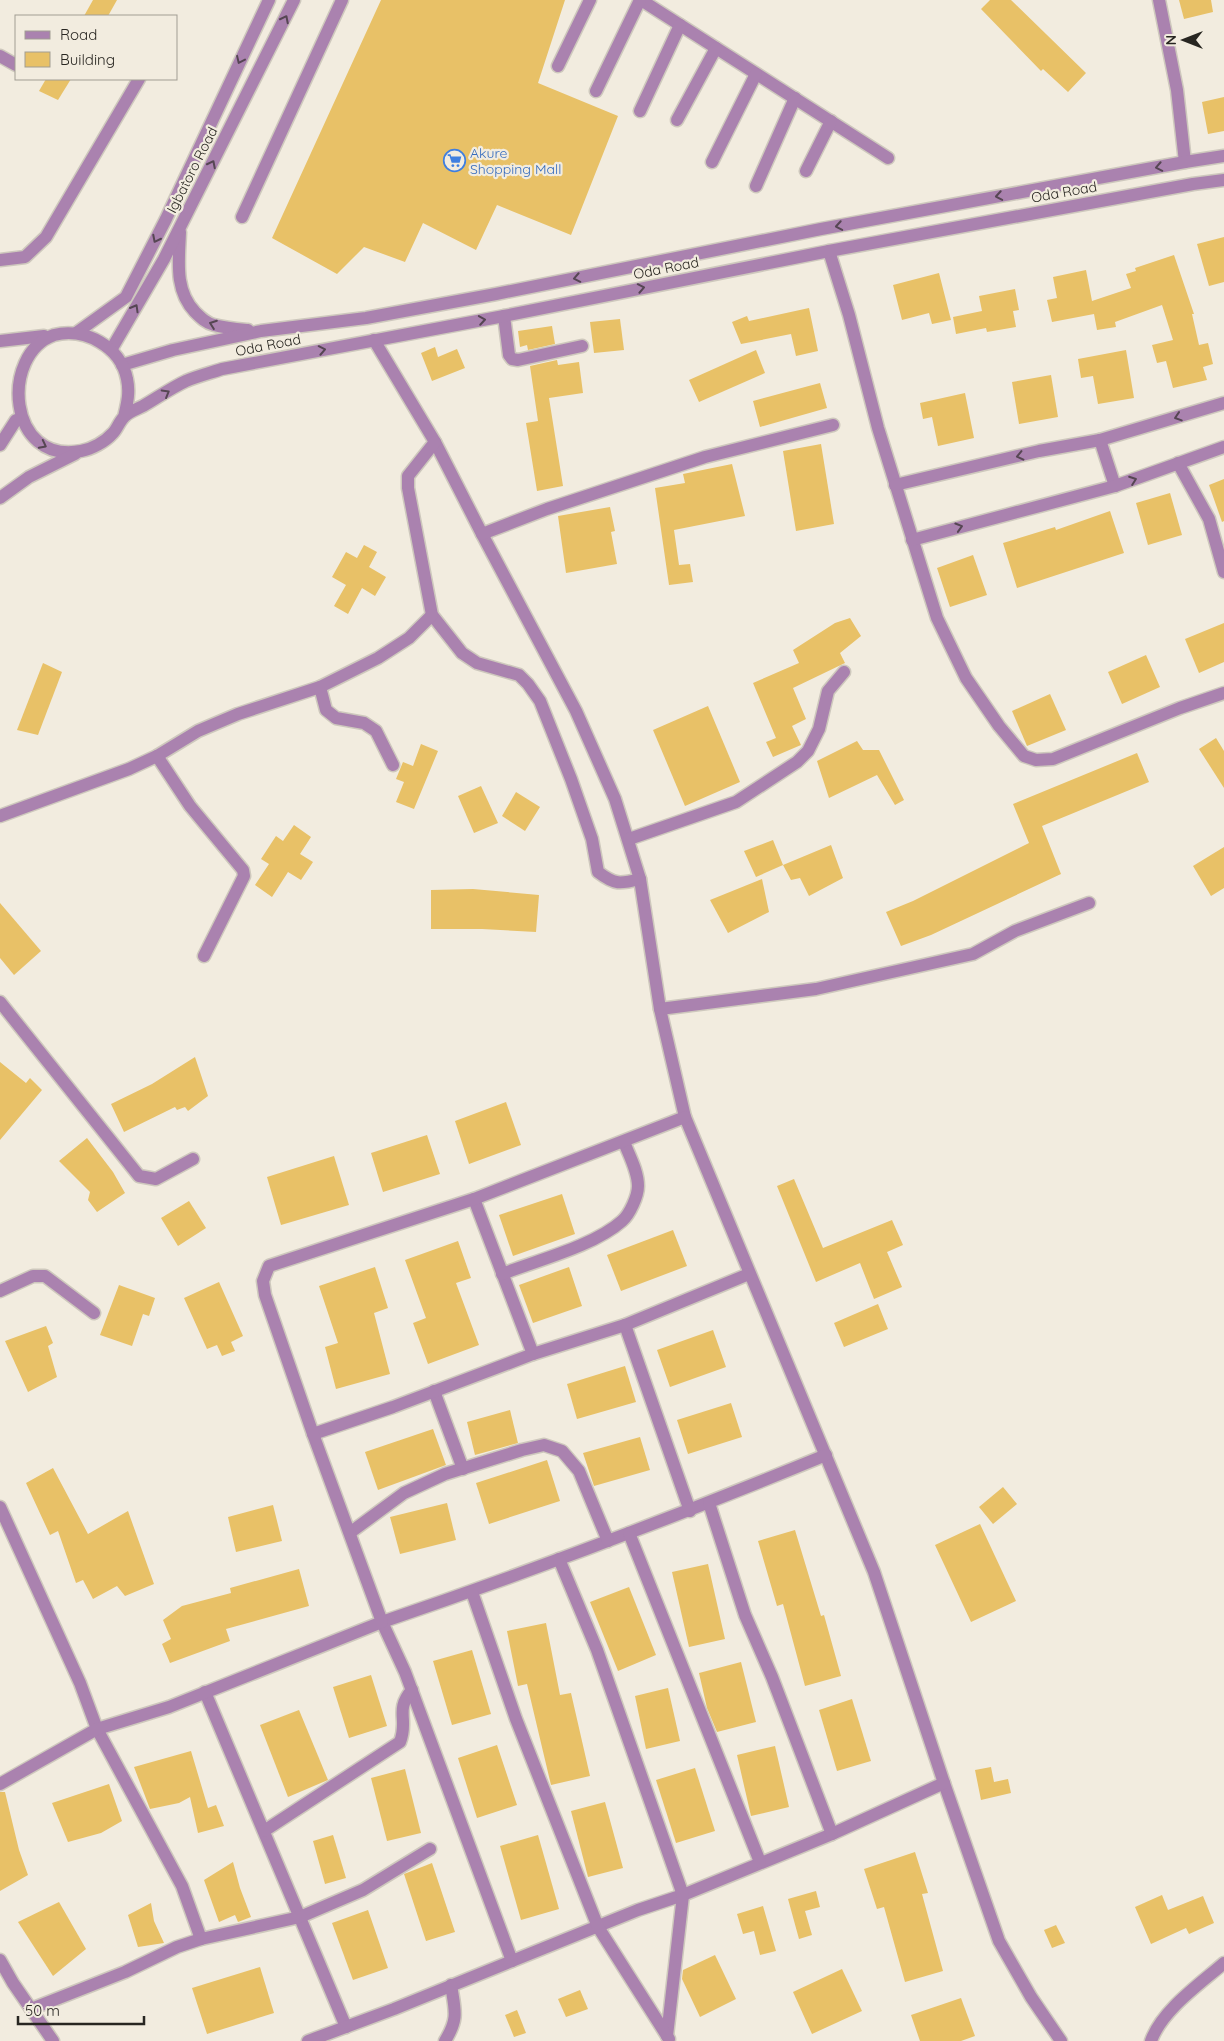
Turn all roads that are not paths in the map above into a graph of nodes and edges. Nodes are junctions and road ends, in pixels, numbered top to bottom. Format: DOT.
graph roads {
  1 [pos="269,0"];
  2 [pos="294,0"];
  3 [pos="342,0"];
  4 [pos="590,0"];
  5 [pos="640,0"];
  6 [pos="1159,0"];
  7 [pos="680,26"];
  8 [pos="716,48"];
  9 [pos="0,56"];
  10 [pos="15,64"];
  11 [pos="558,66"];
  12 [pos="756,74"];
  13 [pos="138,80"];
  14 [pos="596,91"];
  15 [pos="795,98"];
  16 [pos="640,111"];
  17 [pos="677,120"];
  18 [pos="831,122"];
  19 [pos="1224,156"];
  20 [pos="888,158"];
  21 [pos="712,162"];
  22 [pos="1185,162"];
  23 [pos="806,172"];
  24 [pos="1224,180"];
  25 [pos="756,186"];
  26 [pos="242,217"];
  27 [pos="180,227"];
  28 [pos="829,250"];
  29 [pos="0,260"];
  30 [pos="504,316"];
  31 [pos="261,331"];
  32 [pos="76,333"];
  33 [pos="54,335"];
  34 [pos="374,340"];
  35 [pos="0,341"];
  36 [pos="582,346"];
  37 [pos="110,350"];
  38 [pos="122,365"];
  39 [pos="1224,403"];
  40 [pos="124,417"];
  41 [pos="16,420"];
  42 [pos="833,425"];
  43 [pos="1100,440"];
  44 [pos="435,442"];
  45 [pos="0,445"];
  46 [pos="1224,447"];
  47 [pos="81,452"];
  48 [pos="1178,463"];
  49 [pos="895,485"];
  50 [pos="1115,486"];
  51 [pos="0,498"];
  52 [pos="482,534"];
  53 [pos="912,540"];
  54 [pos="1224,572"];
  55 [pos="432,615"];
  56 [pos="844,672"];
  57 [pos="320,687"];
  58 [pos="1224,693"];
  59 [pos="157,756"];
  60 [pos="393,765"];
  61 [pos="0,816"];
  62 [pos="628,839"];
  63 [pos="640,879"];
  64 [pos="1089,903"];
  65 [pos="204,956"];
  66 [pos="0,1002"];
  67 [pos="660,1009"];
  68 [pos="686,1117"];
  69 [pos="624,1142"];
  70 [pos="193,1159"];
  71 [pos="474,1199"];
  72 [pos="502,1274"];
  73 [pos="749,1274"];
  74 [pos="0,1291"];
  75 [pos="94,1312"];
  76 [pos="625,1325"];
  77 [pos="533,1354"];
  78 [pos="434,1391"];
  79 [pos="313,1434"];
  80 [pos="826,1456"];
  81 [pos="463,1468"];
  82 [pos="709,1504"];
  83 [pos="0,1507"];
  84 [pos="690,1511"];
  85 [pos="351,1532"];
  86 [pos="628,1533"];
  87 [pos="608,1541"];
  88 [pos="559,1559"];
  89 [pos="472,1592"];
  90 [pos="382,1622"];
  91 [pos="412,1690"];
  92 [pos="205,1692"];
  93 [pos="97,1729"];
  94 [pos="0,1784"];
  95 [pos="944,1784"];
  96 [pos="264,1832"];
  97 [pos="832,1834"];
  98 [pos="430,1849"];
  99 [pos="760,1862"];
  100 [pos="683,1895"];
  101 [pos="300,1917"];
  102 [pos="598,1927"];
  103 [pos="201,1939"];
  104 [pos="0,1960"];
  105 [pos="512,1960"];
  106 [pos="1224,1963"];
  107 [pos="451,1985"];
  108 [pos="31,2008"];
  109 [pos="346,2027"];
  110 [pos="669,2038"];
  111 [pos="53,2041"];
  112 [pos="308,2041"];
  113 [pos="445,2041"];
  114 [pos="1061,2041"];
  115 [pos="1151,2041"];
  1 -- 32 [label="street, Igbatoro Road, one-way"];
  27 -- 2 [label="street, Igbatoro Road, one-way"];
  3 -- 26 [label="street"];
  4 -- 11 [label="street"];
  5 -- 7 [label="street"];
  5 -- 14 [label="street"];
  6 -- 22 [label="street"];
  7 -- 8 [label="street"];
  7 -- 16 [label="street"];
  8 -- 12 [label="street"];
  8 -- 17 [label="street"];
  9 -- 10 [label="street"];
  12 -- 15 [label="street"];
  12 -- 21 [label="street"];
  13 -- 29 [label="street"];
  15 -- 18 [label="street"];
  15 -- 25 [label="street"];
  18 -- 20 [label="street"];
  18 -- 23 [label="street"];
  19 -- 22 [label="street, Oda Road"];
  22 -- 31 [label="street, Oda Road, one-way"];
  24 -- 28 [label="street, Oda Road"];
  31 -- 27 [label="street, one-way"];
  37 -- 27 [label="street, Igbatoro Road, one-way"];
  30 -- 28 [label="street, Oda Road, one-way"];
  28 -- 49 [label="street"];
  34 -- 30 [label="street, Oda Road, one-way"];
  30 -- 36 [label="street"];
  31 -- 38 [label="street, Oda Road"];
  32 -- 33 [label="street"];
  32 -- 37 [label="street"];
  33 -- 35 [label="street"];
  33 -- 41 [label="street"];
  40 -- 34 [label="street, Oda Road, one-way"];
  34 -- 44 [label="street"];
  37 -- 38 [label="street"];
  38 -- 40 [label="street"];
  39 -- 43 [label="street, one-way"];
  40 -- 47 [label="street"];
  41 -- 45 [label="street"];
  41 -- 47 [label="street, one-way"];
  42 -- 52 [label="street"];
  43 -- 49 [label="street, one-way"];
  43 -- 50 [label="street"];
  44 -- 52 [label="street"];
  44 -- 55 [label="street"];
  46 -- 48 [label="street"];
  47 -- 51 [label="street"];
  50 -- 48 [label="street, one-way"];
  48 -- 54 [label="street"];
  49 -- 53 [label="street"];
  53 -- 50 [label="street, one-way"];
  52 -- 62 [label="street"];
  53 -- 58 [label="street"];
  55 -- 57 [label="street"];
  55 -- 63 [label="street"];
  56 -- 62 [label="street"];
  57 -- 59 [label="street"];
  57 -- 60 [label="street"];
  59 -- 61 [label="street"];
  59 -- 65 [label="street"];
  62 -- 63 [label="street"];
  63 -- 67 [label="street"];
  64 -- 67 [label="street"];
  66 -- 70 [label="street"];
  67 -- 68 [label="street"];
  68 -- 69 [label="street"];
  68 -- 73 [label="street"];
  69 -- 71 [label="street"];
  69 -- 72 [label="street"];
  71 -- 72 [label="street"];
  71 -- 79 [label="street"];
  72 -- 77 [label="street"];
  73 -- 76 [label="street"];
  73 -- 80 [label="street"];
  74 -- 75 [label="street"];
  76 -- 77 [label="street"];
  76 -- 84 [label="street"];
  77 -- 78 [label="street"];
  78 -- 79 [label="street"];
  78 -- 81 [label="street"];
  79 -- 85 [label="street"];
  80 -- 82 [label="street"];
  80 -- 95 [label="street"];
  81 -- 85 [label="street"];
  81 -- 87 [label="street"];
  82 -- 84 [label="street"];
  82 -- 97 [label="street"];
  83 -- 93 [label="street"];
  84 -- 86 [label="street"];
  85 -- 90 [label="street"];
  86 -- 87 [label="street"];
  86 -- 99 [label="street"];
  87 -- 88 [label="street"];
  88 -- 89 [label="street"];
  88 -- 100 [label="street"];
  89 -- 90 [label="street"];
  89 -- 102 [label="street"];
  90 -- 91 [label="street"];
  90 -- 92 [label="street"];
  91 -- 96 [label="street"];
  91 -- 105 [label="street"];
  92 -- 93 [label="street"];
  92 -- 96 [label="street"];
  93 -- 94 [label="street"];
  93 -- 103 [label="street"];
  95 -- 97 [label="street"];
  95 -- 114 [label="street"];
  96 -- 101 [label="street"];
  97 -- 99 [label="street"];
  98 -- 101 [label="street"];
  99 -- 100 [label="street"];
  100 -- 102 [label="street"];
  100 -- 110 [label="street"];
  101 -- 103 [label="street"];
  101 -- 109 [label="street"];
  102 -- 105 [label="street"];
  102 -- 110 [label="street"];
  103 -- 108 [label="street"];
  104 -- 108 [label="street"];
  105 -- 107 [label="street"];
  106 -- 115 [label="street"];
  107 -- 109 [label="street"];
  107 -- 113 [label="street"];
  108 -- 111 [label="street"];
  109 -- 112 [label="street"];
}
